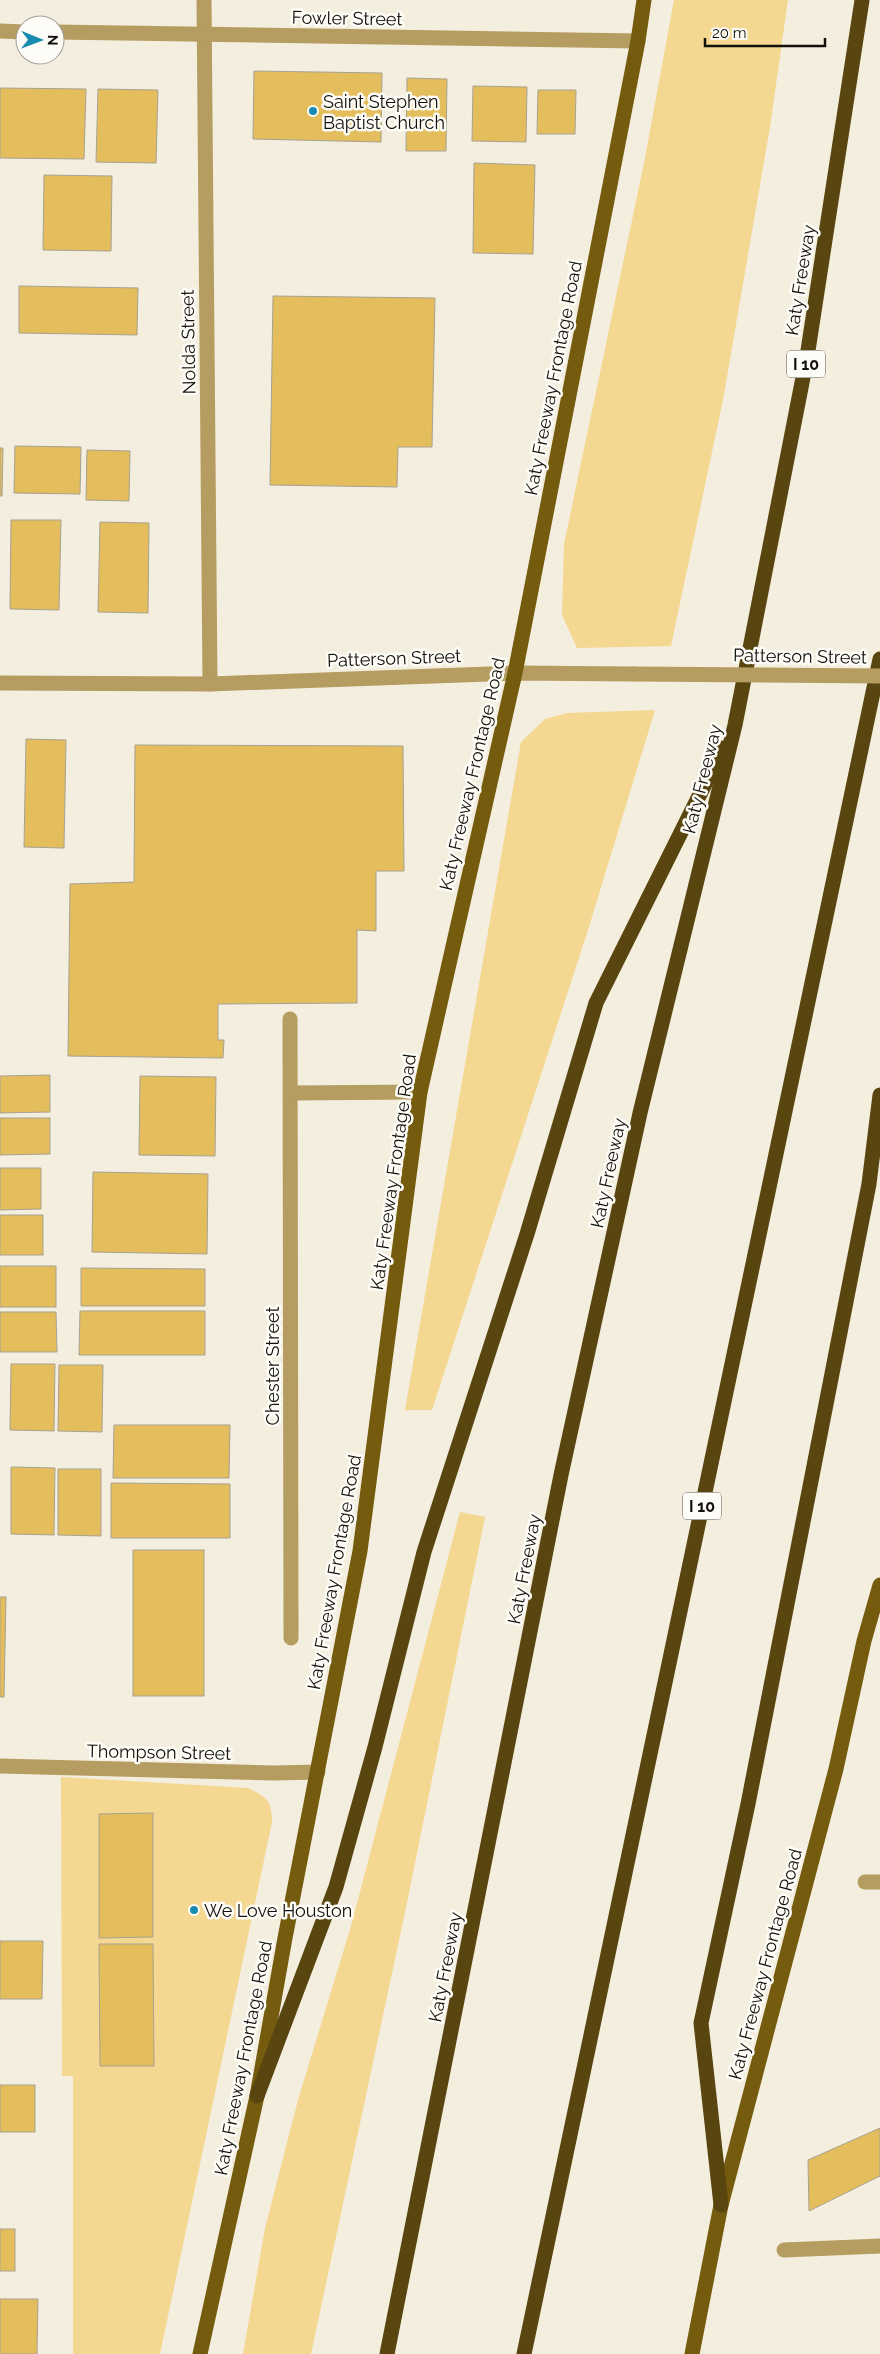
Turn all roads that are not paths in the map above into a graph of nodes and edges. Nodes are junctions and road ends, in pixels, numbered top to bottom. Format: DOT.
graph roads {
  1 [pos="204,0"];
  2 [pos="644,0"];
  3 [pos="862,0"];
  4 [pos="0,31"];
  5 [pos="15,32"];
  6 [pos="65,32"];
  7 [pos="204,34"];
  8 [pos="638,41"];
  9 [pos="880,658"];
  10 [pos="515,673"];
  11 [pos="880,676"];
  12 [pos="0,683"];
  13 [pos="210,684"];
  14 [pos="735,725"];
  15 [pos="290,1019"];
  16 [pos="420,1092"];
  17 [pos="291,1093"];
  18 [pos="880,1095"];
  19 [pos="880,1585"];
  20 [pos="290,1638"];
  21 [pos="0,1766"];
  22 [pos="318,1772"];
  23 [pos="257,2096"];
  24 [pos="721,2205"];
  25 [pos="880,2246"];
  26 [pos="784,2250"];
  27 [pos="200,2354"];
  28 [pos="387,2354"];
  29 [pos="524,2354"];
  30 [pos="692,2354"];
  1 -- 7 [label="street, Nolda Street"];
  2 -- 8 [label="main road, Katy Freeway Frontage Road"];
  3 -- 14 [label="highway, Katy Freeway / I 10"];
  4 -- 5 [label="street"];
  6 -- 7 [label="street, Fowler Street"];
  7 -- 8 [label="street, Fowler Street"];
  7 -- 13 [label="street, Nolda Street"];
  8 -- 10 [label="main road, Katy Freeway Frontage Road"];
  9 -- 29 [label="highway, I 10"];
  10 -- 11 [label="street, Patterson Street, bridge"];
  10 -- 13 [label="street, Patterson Street"];
  10 -- 16 [label="main road, Katy Freeway Frontage Road"];
  12 -- 13 [label="street, Patterson Street"];
  14 -- 23 [label="highway"];
  14 -- 28 [label="highway, Katy Freeway / I 10"];
  15 -- 17 [label="street, Chester Street"];
  16 -- 17 [label="street"];
  16 -- 22 [label="main road, Katy Freeway Frontage Road"];
  17 -- 20 [label="street, Chester Street"];
  18 -- 24 [label="highway"];
  19 -- 24 [label="main road, Katy Freeway Frontage Road"];
  21 -- 22 [label="street, Thompson Street"];
  22 -- 23 [label="main road, Katy Freeway Frontage Road"];
  23 -- 27 [label="main road, Katy Freeway Frontage Road"];
  24 -- 30 [label="main road, Katy Freeway Frontage Road"];
  25 -- 26 [label="street"];
}
